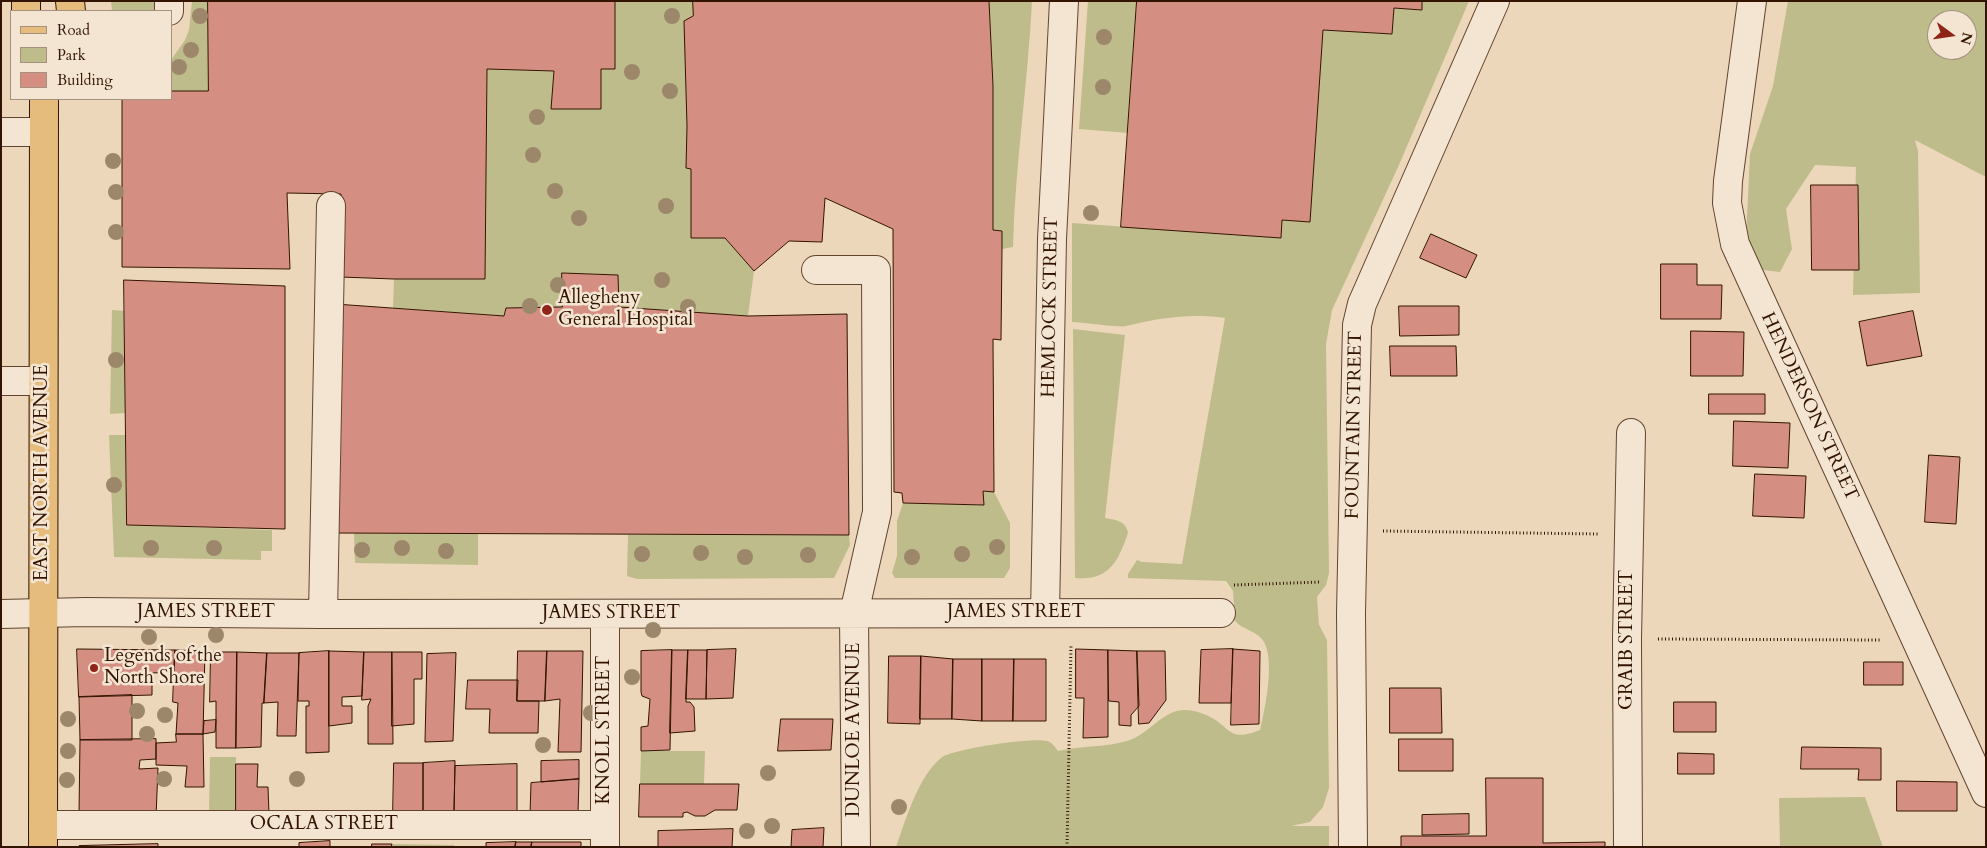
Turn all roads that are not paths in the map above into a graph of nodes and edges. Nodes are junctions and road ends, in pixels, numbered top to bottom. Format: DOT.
graph roads {
  1 [pos="1064,1"];
  2 [pos="1495,1"];
  3 [pos="1752,1"];
  4 [pos="44,100"];
  5 [pos="1,132"];
  6 [pos="43,132"];
  7 [pos="331,206"];
  8 [pos="816,270"];
  9 [pos="1,381"];
  10 [pos="43,381"];
  11 [pos="1631,433"];
  12 [pos="854,613"];
  13 [pos="1045,613"];
  14 [pos="1221,613"];
  15 [pos="1,614"];
  16 [pos="43,614"];
  17 [pos="323,614"];
  18 [pos="605,614"];
  19 [pos="1986,794"];
  20 [pos="43,836"];
  21 [pos="605,836"];
  22 [pos="856,847"];
  23 [pos="1353,847"];
  24 [pos="1628,847"];
  1 -- 13 [label="street, HEMLOCK STREET"];
  2 -- 23 [label="street, FOUNTAIN STREET"];
  3 -- 19 [label="street, HENDERSON STREET"];
  4 -- 6 [label="main road, EAST NORTH AVENUE"];
  5 -- 6 [label="street"];
  6 -- 10 [label="main road, EAST NORTH AVENUE"];
  7 -- 17 [label="street"];
  8 -- 12 [label="street, DUNLOE AVENUE"];
  9 -- 10 [label="street"];
  10 -- 16 [label="main road, EAST NORTH AVENUE"];
  11 -- 24 [label="street, GRAIB STREET"];
  12 -- 13 [label="street, JAMES STREET"];
  12 -- 18 [label="street, JAMES STREET"];
  12 -- 22 [label="street, DUNLOE AVENUE"];
  13 -- 14 [label="street, JAMES STREET"];
  15 -- 16 [label="street, JAMES STREET"];
  16 -- 17 [label="street, JAMES STREET"];
  16 -- 20 [label="main road, EAST NORTH AVENUE"];
  17 -- 18 [label="street, JAMES STREET"];
  18 -- 21 [label="street, KNOLL STREET"];
  20 -- 21 [label="street, OCALA STREET"];
}
